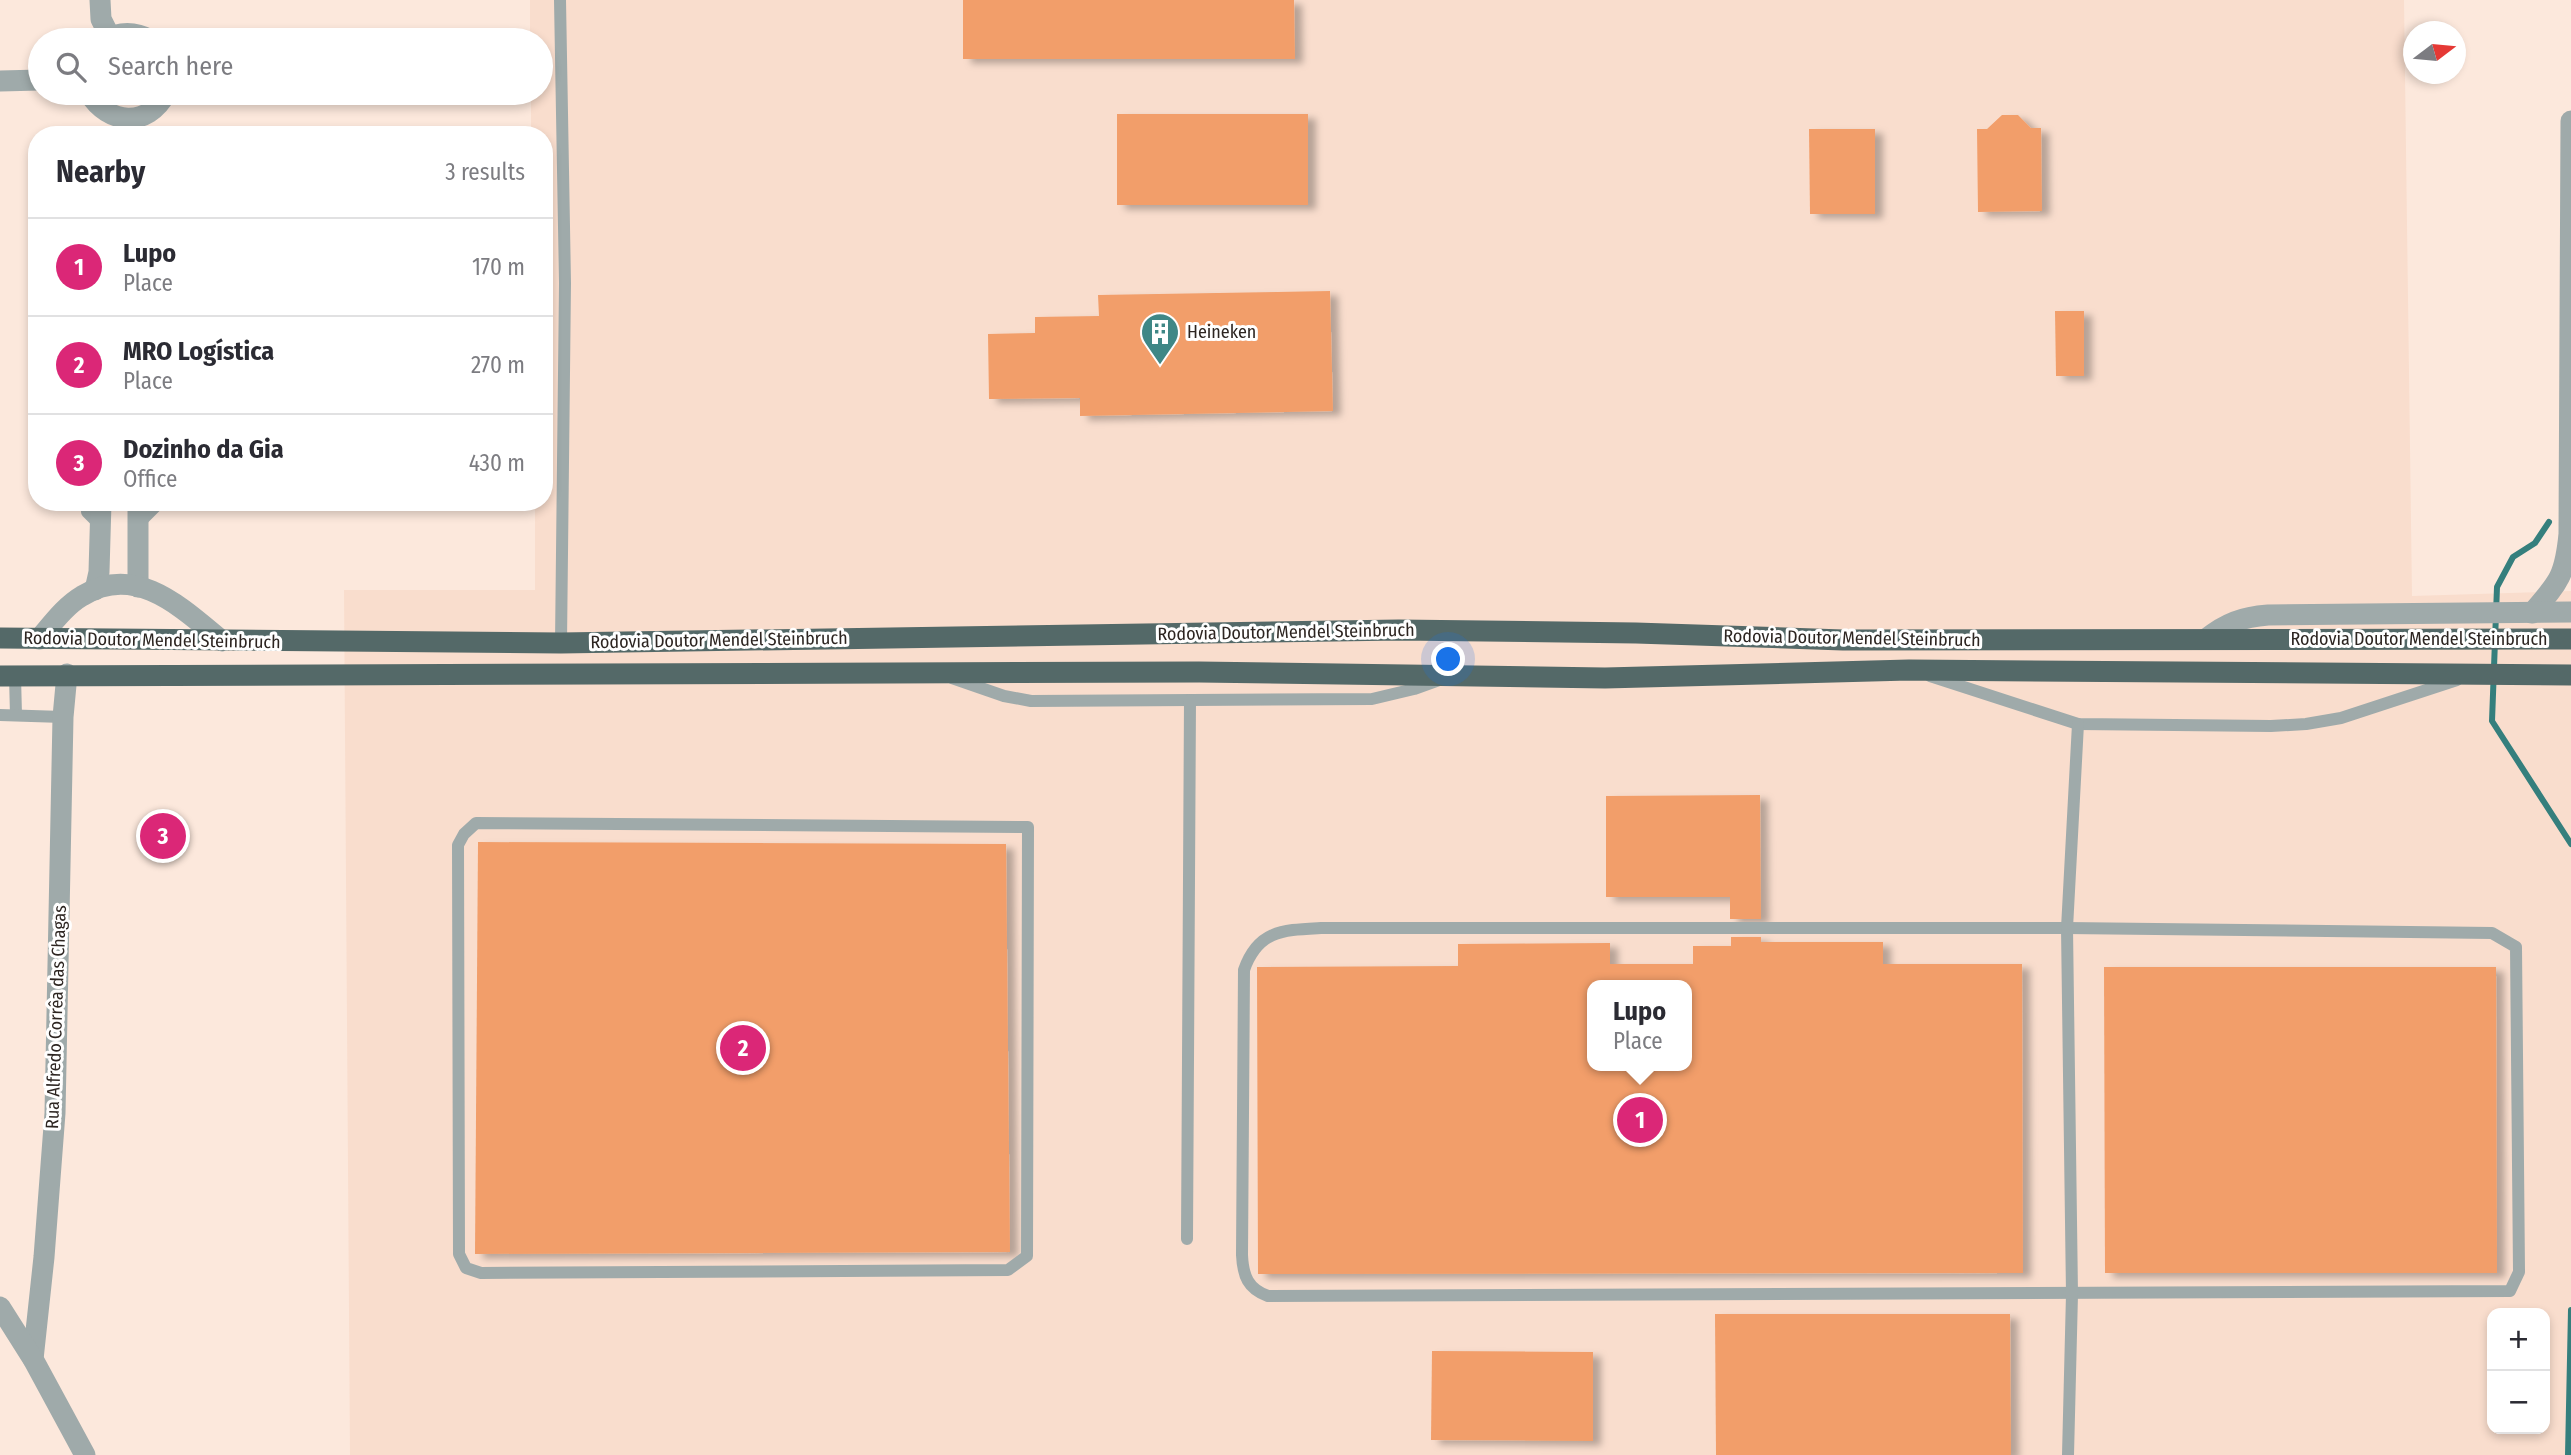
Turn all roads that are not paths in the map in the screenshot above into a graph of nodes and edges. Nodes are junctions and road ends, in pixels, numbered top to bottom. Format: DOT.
graph roads {
  1 [pos="100,0"];
  2 [pos="560,0"];
  3 [pos="104,28"];
  4 [pos="28,80"];
  5 [pos="0,81"];
  6 [pos="98,105"];
  7 [pos="157,105"];
  8 [pos="2571,121"];
  9 [pos="113,125"];
  10 [pos="146,125"];
  11 [pos="87,511"];
  12 [pos="101,511"];
  13 [pos="138,511"];
  14 [pos="151,511"];
  15 [pos="138,524"];
  16 [pos="100,525"];
  17 [pos="138,587"];
  18 [pos="95,590"];
  19 [pos="2571,612"];
  20 [pos="2524,613"];
  21 [pos="0,638"];
  22 [pos="39,639"];
  23 [pos="2206,639"];
  24 [pos="2571,639"];
  25 [pos="222,641"];
  26 [pos="561,643"];
  27 [pos="1909,670"];
  28 [pos="939,673"];
  29 [pos="66,674"];
  30 [pos="2571,675"];
  31 [pos="8,676"];
  32 [pos="1447,676"];
  33 [pos="2475,676"];
  34 [pos="1190,700"];
  35 [pos="0,715"];
  36 [pos="16,715"];
  37 [pos="63,717"];
  38 [pos="2078,724"];
  39 [pos="1028,827"];
  40 [pos="2067,928"];
  41 [pos="1187,1239"];
  42 [pos="2072,1294"];
  43 [pos="0,1307"];
  44 [pos="33,1359"];
  45 [pos="85,1455"];
  46 [pos="2068,1455"];
  1 -- 3 [label="street"];
  2 -- 26 [label="lane"];
  4 -- 5 [label="street"];
  6 -- 9 [label="street"];
  7 -- 10 [label="street"];
  8 -- 20 [label="street"];
  9 -- 10 [label="street"];
  11 -- 16 [label="lane"];
  12 -- 16 [label="street"];
  13 -- 15 [label="street"];
  14 -- 15 [label="lane"];
  15 -- 16 [label="street"];
  15 -- 17 [label="street"];
  16 -- 18 [label="street"];
  17 -- 18 [label="street"];
  17 -- 25 [label="street"];
  18 -- 22 [label="street"];
  19 -- 20 [label="street"];
  20 -- 23 [label="street"];
  21 -- 22 [label="highway, Rodovia Doutor Mendel Steinbruch"];
  22 -- 25 [label="highway, Rodovia Doutor Mendel Steinbruch"];
  23 -- 24 [label="highway, Rodovia Doutor Mendel Steinbruch"];
  23 -- 26 [label="highway, Rodovia Doutor Mendel Steinbruch"];
  25 -- 26 [label="highway, Rodovia Doutor Mendel Steinbruch"];
  27 -- 32 [label="highway, Rodovia Doutor Mendel Steinbruch"];
  27 -- 33 [label="highway, Rodovia Doutor Mendel Steinbruch"];
  27 -- 38 [label="lane"];
  28 -- 29 [label="highway, Rodovia Doutor Mendel Steinbruch"];
  28 -- 32 [label="highway, Rodovia Doutor Mendel Steinbruch"];
  28 -- 34 [label="lane"];
  29 -- 31 [label="highway, Rodovia Doutor Mendel Steinbruch"];
  29 -- 37 [label="street, Rua Alfredo Corrêa das Chagas"];
  30 -- 33 [label="highway, Rodovia Doutor Mendel Steinbruch"];
  31 -- 36 [label="lane"];
  32 -- 34 [label="lane"];
  33 -- 38 [label="lane"];
  34 -- 41 [label="lane"];
  35 -- 36 [label="lane"];
  36 -- 37 [label="lane"];
  37 -- 44 [label="street, Rua Alfredo Corrêa das Chagas"];
  38 -- 40 [label="lane"];
  39 -- 39 [label="lane"];
  40 -- 42 [label="lane"];
  40 -- 42 [label="lane"];
  40 -- 42 [label="lane"];
  42 -- 46 [label="lane"];
  43 -- 44 [label="street"];
  44 -- 45 [label="street"];
}
